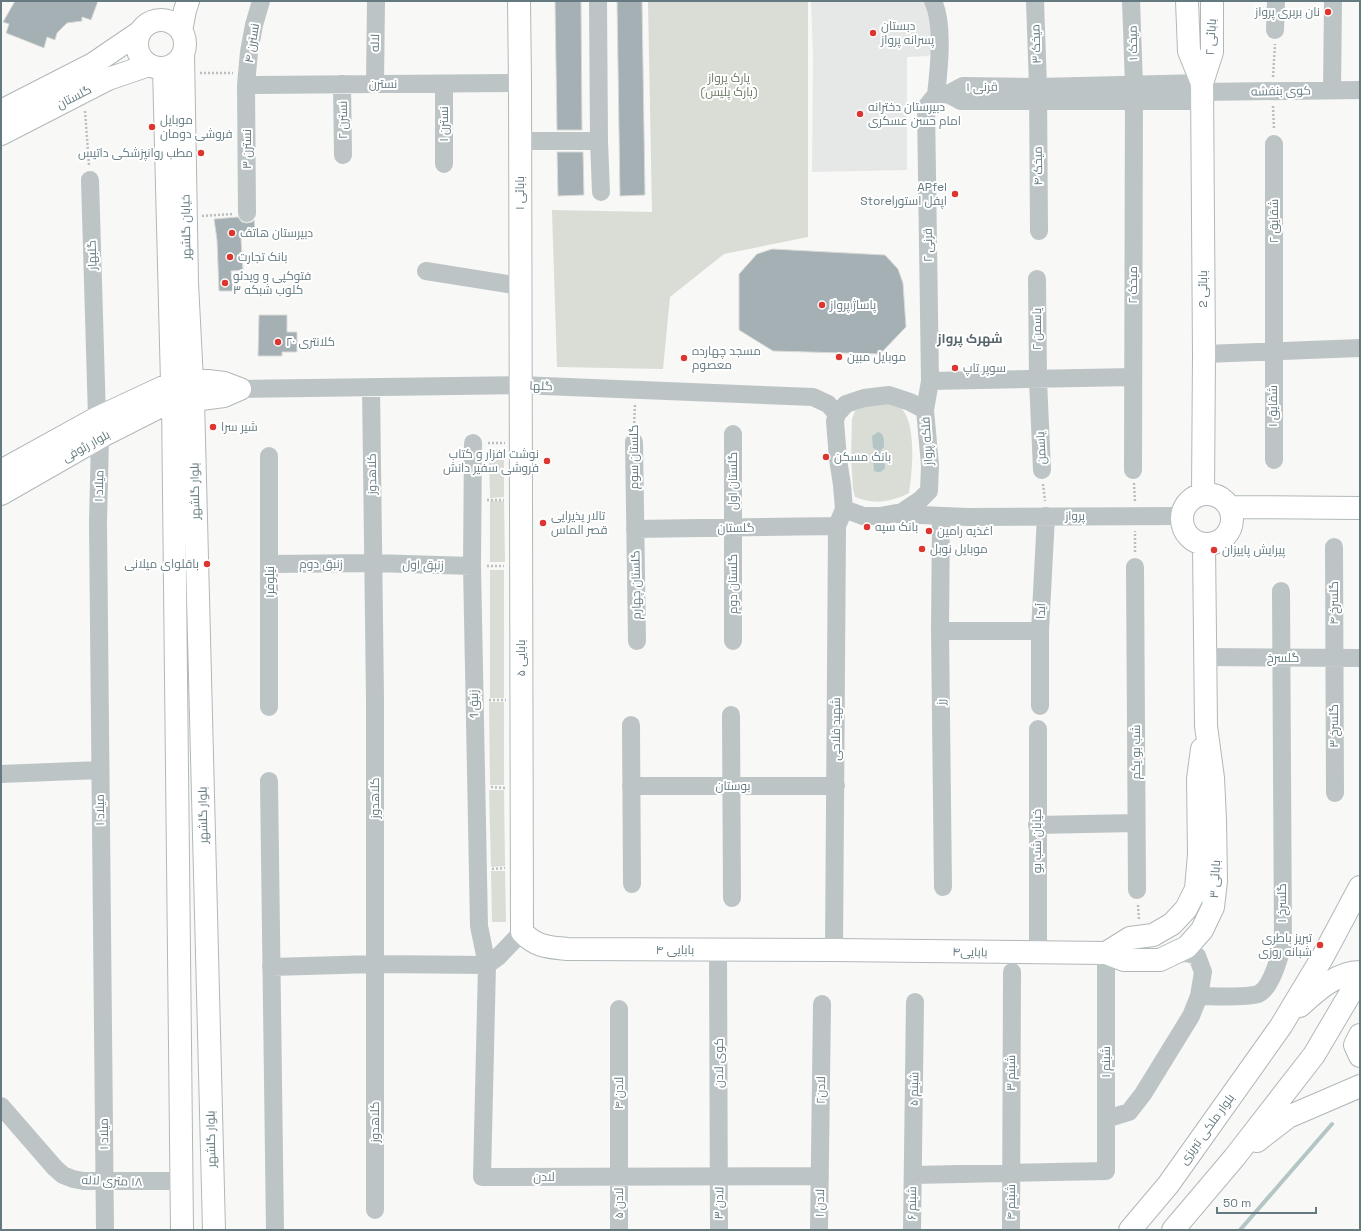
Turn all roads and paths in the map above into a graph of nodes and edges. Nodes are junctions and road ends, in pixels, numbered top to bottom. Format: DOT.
graph roads {
  1 [pos="162,1"];
  2 [pos="188,1"];
  3 [pos="261,1"];
  4 [pos="376,1"];
  5 [pos="519,1"];
  6 [pos="598,1"];
  7 [pos="933,1"];
  8 [pos="1035,1"];
  9 [pos="1131,1"];
  10 [pos="1187,1"];
  11 [pos="1212,1"];
  12 [pos="1276,1"];
  13 [pos="1332,1"];
  14 [pos="146,27"];
  15 [pos="1275,30"];
  16 [pos="181,31"];
  17 [pos="170,65"];
  18 [pos="247,79"];
  19 [pos="520,83"];
  20 [pos="342,84"];
  21 [pos="375,84"];
  22 [pos="444,84"];
  23 [pos="1332,90"];
  24 [pos="1360,90"];
  25 [pos="1273,91"];
  26 [pos="84,92"];
  27 [pos="1202,92"];
  28 [pos="1134,93"];
  29 [pos="942,94"];
  30 [pos="1038,94"];
  31 [pos="1,109"];
  32 [pos="1,134"];
  33 [pos="520,141"];
  34 [pos="599,142"];
  35 [pos="1274,144"];
  36 [pos="343,155"];
  37 [pos="444,164"];
  38 [pos="90,180"];
  39 [pos="601,192"];
  40 [pos="247,213"];
  41 [pos="186,218"];
  42 [pos="1039,231"];
  43 [pos="426,272"];
  44 [pos="1037,279"];
  45 [pos="520,286"];
  46 [pos="1360,348"];
  47 [pos="1273,351"];
  48 [pos="1204,354"];
  49 [pos="1132,377"];
  50 [pos="1038,380"];
  51 [pos="930,381"];
  52 [pos="520,385"];
  53 [pos="371,387"];
  54 [pos="240,389"];
  55 [pos="635,390"];
  56 [pos="182,391"];
  57 [pos="925,410"];
  58 [pos="837,414"];
  59 [pos="98,428"];
  60 [pos="733,434"];
  61 [pos="634,442"];
  62 [pos="473,443"];
  63 [pos="520,444"];
  64 [pos="269,456"];
  65 [pos="1274,460"];
  66 [pos="1042,470"];
  67 [pos="1133,470"];
  68 [pos="1,471"];
  69 [pos="929,491"];
  70 [pos="1,494"];
  71 [pos="1203,494"];
  72 [pos="472,500"];
  73 [pos="520,500"];
  74 [pos="1360,508"];
  75 [pos="844,509"];
  76 [pos="891,514"];
  77 [pos="1135,515"];
  78 [pos="1231,515"];
  79 [pos="941,516"];
  80 [pos="1046,516"];
  81 [pos="1182,516"];
  82 [pos="968,517"];
  83 [pos="1360,523"];
  84 [pos="837,526"];
  85 [pos="733,528"];
  86 [pos="635,529"];
  87 [pos="1204,545"];
  88 [pos="1334,547"];
  89 [pos="373,563"];
  90 [pos="270,564"];
  91 [pos="521,565"];
  92 [pos="472,566"];
  93 [pos="1135,567"];
  94 [pos="1281,591"];
  95 [pos="1040,631"];
  96 [pos="940,632"];
  97 [pos="637,641"];
  98 [pos="733,641"];
  99 [pos="1206,657"];
  100 [pos="1281,658"];
  101 [pos="1334,658"];
  102 [pos="1360,658"];
  103 [pos="474,700"];
  104 [pos="521,700"];
  105 [pos="1040,706"];
  106 [pos="269,707"];
  107 [pos="731,715"];
  108 [pos="631,725"];
  109 [pos="1206,726"];
  110 [pos="1038,729"];
  111 [pos="100,770"];
  112 [pos="1,774"];
  113 [pos="269,781"];
  114 [pos="631,786"];
  115 [pos="731,786"];
  116 [pos="836,786"];
  117 [pos="476,787"];
  118 [pos="521,788"];
  119 [pos="1335,793"];
  120 [pos="1136,823"];
  121 [pos="1037,825"];
  122 [pos="522,868"];
  123 [pos="478,869"];
  124 [pos="632,884"];
  125 [pos="943,887"];
  126 [pos="1360,887"];
  127 [pos="1137,890"];
  128 [pos="732,898"];
  129 [pos="522,932"];
  130 [pos="1141,937"];
  131 [pos="718,950"];
  132 [pos="834,950"];
  133 [pos="1038,952"];
  134 [pos="1106,953"];
  135 [pos="1174,954"];
  136 [pos="375,964"];
  137 [pos="487,964"];
  138 [pos="271,967"];
  139 [pos="1012,972"];
  140 [pos="1360,972"];
  141 [pos="1360,977"];
  142 [pos="1199,996"];
  143 [pos="915,1002"];
  144 [pos="822,1004"];
  145 [pos="620,1009"];
  146 [pos="1283,1022"];
  147 [pos="1360,1035"];
  148 [pos="1360,1056"];
  149 [pos="1360,1086"];
  150 [pos="1,1106"];
  151 [pos="1106,1119"];
  152 [pos="1234,1158"];
  153 [pos="1011,1174"];
  154 [pos="913,1175"];
  155 [pos="719,1176"];
  156 [pos="820,1176"];
  157 [pos="619,1177"];
  158 [pos="105,1182"];
  159 [pos="182,1182"];
  160 [pos="375,1210"];
  161 [pos="105,1230"];
  162 [pos="182,1230"];
  163 [pos="214,1230"];
  164 [pos="275,1230"];
  165 [pos="619,1230"];
  166 [pos="719,1230"];
  167 [pos="819,1230"];
  168 [pos="912,1230"];
  169 [pos="1011,1230"];
  170 [pos="1130,1230"];
  171 [pos="1173,1230"];
  1 -- 14 [label="main road"];
  2 -- 16 [label="main road"];
  3 -- 18 [label="street, نسترن ۴"];
  4 -- 21 [label="street, لاله"];
  5 -- 19 [label="main road, بابائی ۱"];
  6 -- 34 [label="street"];
  7 -- 29 [label="street"];
  8 -- 30 [label="street, میخک ۳"];
  9 -- 28 [label="street, میخک ۱"];
  10 -- 27 [label="main road, بابائی ۲"];
  11 -- 27 [label="main road, بابائی ۲"];
  12 -- 15 [label="street"];
  13 -- 23 [label="street"];
  14 -- 16 [label="main road"];
  14 -- 17 [label="main road"];
  14 -- 31 [label="main road, گلستان"];
  15 -- 25 [label="path"];
  16 -- 17 [label="main road"];
  17 -- 18 [label="path"];
  17 -- 26 [label="main road, گلستان"];
  17 -- 41 [label="main road, خیابان گلشهر"];
  17 -- 56 [label="main road, خیابان گلشهر"];
  18 -- 20 [label="street, نسترن"];
  18 -- 40 [label="street, نسترن ٣"];
  19 -- 22 [label="street, نسترن"];
  19 -- 33 [label="main road, بابائی ۱"];
  20 -- 21 [label="street, نسترن"];
  20 -- 36 [label="street, نسترن ٢"];
  21 -- 22 [label="street, نسترن"];
  22 -- 37 [label="street, نسترن ١"];
  23 -- 24 [label="street, کوی بنفشه"];
  23 -- 25 [label="street, کوی بنفشه"];
  25 -- 27 [label="street, کوی بنفشه"];
  25 -- 35 [label="path"];
  26 -- 32 [label="main road, گلستان"];
  26 -- 38 [label="path"];
  27 -- 28 [label="street, قرنی ۱"];
  27 -- 48 [label="main road, بابائی 2"];
  28 -- 30 [label="street, قرنی ۱"];
  28 -- 49 [label="street, میخک ۲"];
  29 -- 30 [label="street, قرنی ۱"];
  29 -- 51 [label="street, قرنی ۲"];
  30 -- 42 [label="street, میخک ۴"];
  33 -- 34 [label="street"];
  33 -- 45 [label="main road, بابائی ۱"];
  34 -- 39 [label="street"];
  35 -- 47 [label="street, شقایق ۲"];
  38 -- 59 [label="street, گلبهار"];
  40 -- 41 [label="path"];
  41 -- 56 [label="main road, خیابان گلشهر"];
  43 -- 45 [label="street"];
  44 -- 50 [label="street, یاسمن ۲"];
  45 -- 52 [label="main road, بابائی ۱"];
  46 -- 47 [label="street"];
  47 -- 48 [label="street"];
  47 -- 65 [label="street, شقایق ۱"];
  48 -- 71 [label="main road, بابائی 2"];
  49 -- 50 [label="street"];
  49 -- 67 [label="street, میخک ۲"];
  50 -- 51 [label="street"];
  50 -- 66 [label="street, یاسمن"];
  51 -- 57 [label="street, قرنی ۲"];
  52 -- 53 [label="street, گلها"];
  52 -- 55 [label="street, گلها"];
  52 -- 63 [label="main road, ۵ بابایی"];
  53 -- 54 [label="street, گلها"];
  53 -- 89 [label="street, کلاهدوز"];
  54 -- 56 [label="main road"];
  55 -- 58 [label="street, گلها"];
  55 -- 61 [label="path, گلستان سوم"];
  56 -- 59 [label="main road, بلوار رئوفی"];
  56 -- 159 [label="main road, بلوار گلشهر"];
  56 -- 163 [label="main road, بلوار گلشهر"];
  57 -- 58 [label="street, فلکه پرواز"];
  57 -- 69 [label="street, فلکه پرواز"];
  58 -- 75 [label="street"];
  59 -- 68 [label="main road, بلوار رئوفی"];
  59 -- 70 [label="main road, بلوار رئوفی"];
  59 -- 111 [label="street, میلاد ۱"];
  60 -- 85 [label="street, گلستان اول"];
  61 -- 86 [label="street, گلستان سوم"];
  62 -- 63 [label="path"];
  62 -- 72 [label="street, زنبق 1"];
  63 -- 73 [label="main road, ۵ بابایی"];
  64 -- 90 [label="street, نیلوفر۱"];
  66 -- 80 [label="path, یاسمن"];
  67 -- 77 [label="path"];
  69 -- 76 [label="street"];
  69 -- 82 [label="street, پرواز"];
  71 -- 78 [label="main road"];
  71 -- 81 [label="main road"];
  72 -- 73 [label="path"];
  72 -- 92 [label="street, زنبق 1"];
  73 -- 91 [label="main road, ۵ بابایی"];
  74 -- 78 [label="main road"];
  75 -- 76 [label="street"];
  75 -- 84 [label="street, شهید فلاحی"];
  76 -- 79 [label="street, پرواز"];
  77 -- 80 [label="street, پرواز"];
  77 -- 81 [label="street, پرواز"];
  77 -- 93 [label="path"];
  78 -- 83 [label="main road"];
  78 -- 87 [label="main road"];
  79 -- 82 [label="street, پرواز"];
  79 -- 96 [label="street, رز"];
  80 -- 82 [label="street, پرواز"];
  80 -- 95 [label="street, آیدا"];
  81 -- 87 [label="main road"];
  84 -- 85 [label="street, گلستان"];
  84 -- 116 [label="street, شهید فلاحی"];
  85 -- 86 [label="street, گلستان"];
  85 -- 98 [label="street, گلستان دوم"];
  86 -- 97 [label="street, گلستان چهارم"];
  87 -- 99 [label="main road, بابائی ۳"];
  88 -- 101 [label="street, گلسرخ ۴"];
  89 -- 90 [label="street, زنبق دوم"];
  89 -- 92 [label="street, زنبق اول"];
  89 -- 136 [label="street, کلاهدوز"];
  90 -- 106 [label="street, نیلوفر۱"];
  91 -- 92 [label="path"];
  91 -- 104 [label="main road, ۵ بابایی"];
  92 -- 103 [label="street, زنبق 1"];
  93 -- 120 [label="street, شب بو یکم"];
  94 -- 100 [label="street"];
  95 -- 96 [label="street"];
  95 -- 105 [label="street, آیدا"];
  96 -- 125 [label="street, رز"];
  99 -- 100 [label="street, گلسرخ"];
  99 -- 109 [label="main road, بابائی ۳"];
  100 -- 101 [label="street, گلسرخ"];
  100 -- 142 [label="street, گلسرخ ۱"];
  101 -- 102 [label="street, گلسرخ"];
  101 -- 119 [label="street, گلسرخ ۳"];
  103 -- 104 [label="path"];
  103 -- 117 [label="street, زنبق 1"];
  104 -- 118 [label="main road, ۵ بابایی"];
  107 -- 115 [label="street"];
  108 -- 114 [label="street"];
  109 -- 130 [label="main road, بابائی ۳"];
  109 -- 135 [label="main road, بابائی ۳"];
  110 -- 121 [label="street, خیابان شب بو"];
  111 -- 112 [label="street"];
  111 -- 158 [label="street, میلاد ۱"];
  113 -- 138 [label="street"];
  114 -- 115 [label="street, بوستان"];
  114 -- 124 [label="street"];
  115 -- 116 [label="street, بوستان"];
  115 -- 128 [label="street"];
  116 -- 132 [label="street, شهید فلاحی"];
  117 -- 118 [label="path"];
  117 -- 123 [label="street, زنبق 1"];
  118 -- 122 [label="main road, ۵ بابایی"];
  120 -- 121 [label="street"];
  120 -- 127 [label="street, شب بو یکم"];
  121 -- 133 [label="street, خیابان شب بو"];
  122 -- 123 [label="path"];
  122 -- 129 [label="main road, ۵ بابایی"];
  123 -- 137 [label="street, زنبق 1"];
  126 -- 146 [label="main road"];
  127 -- 130 [label="path"];
  129 -- 131 [label="main road, بابایی ۴"];
  129 -- 137 [label="street"];
  130 -- 134 [label="main road, بابائی ۳"];
  131 -- 132 [label="main road, بابایی ۴"];
  131 -- 155 [label="street, کوی لادن"];
  132 -- 133 [label="main road, بابایی۴"];
  133 -- 134 [label="main road, بابایی۴"];
  134 -- 135 [label="main road, بابائی ۳"];
  134 -- 151 [label="street, شبنم ۱"];
  135 -- 142 [label="street"];
  136 -- 137 [label="street"];
  136 -- 138 [label="street"];
  136 -- 160 [label="street, کلاهدوز"];
  137 -- 157 [label="street, لادن"];
  138 -- 164 [label="street"];
  139 -- 153 [label="street, شبنم ۳"];
  140 -- 146 [label="main road"];
  141 -- 152 [label="main road"];
  142 -- 151 [label="street"];
  143 -- 154 [label="street, شبنم ۵"];
  144 -- 156 [label="street, لادن۲"];
  145 -- 157 [label="street, لادن ۴"];
  146 -- 170 [label="main road, بلوار ملکى تبریزى"];
  147 -- 148 [label="main road"];
  149 -- 152 [label="main road"];
  150 -- 158 [label="street, ١٨ متری لاله"];
  151 -- 153 [label="street, شبنم ۱"];
  152 -- 171 [label="main road"];
  153 -- 154 [label="street"];
  153 -- 169 [label="street, شبنم ۴"];
  154 -- 168 [label="street, شبنم ۶"];
  155 -- 156 [label="street, لادن"];
  155 -- 157 [label="street, لادن"];
  155 -- 166 [label="street, لادن ۳"];
  156 -- 167 [label="street, لادن ۱"];
  157 -- 165 [label="street, لادن ۵"];
  158 -- 159 [label="street, ١٨ متری لاله"];
  158 -- 161 [label="street, میلاد ۱"];
  159 -- 162 [label="main road, بلوار گلشهر"];
}
